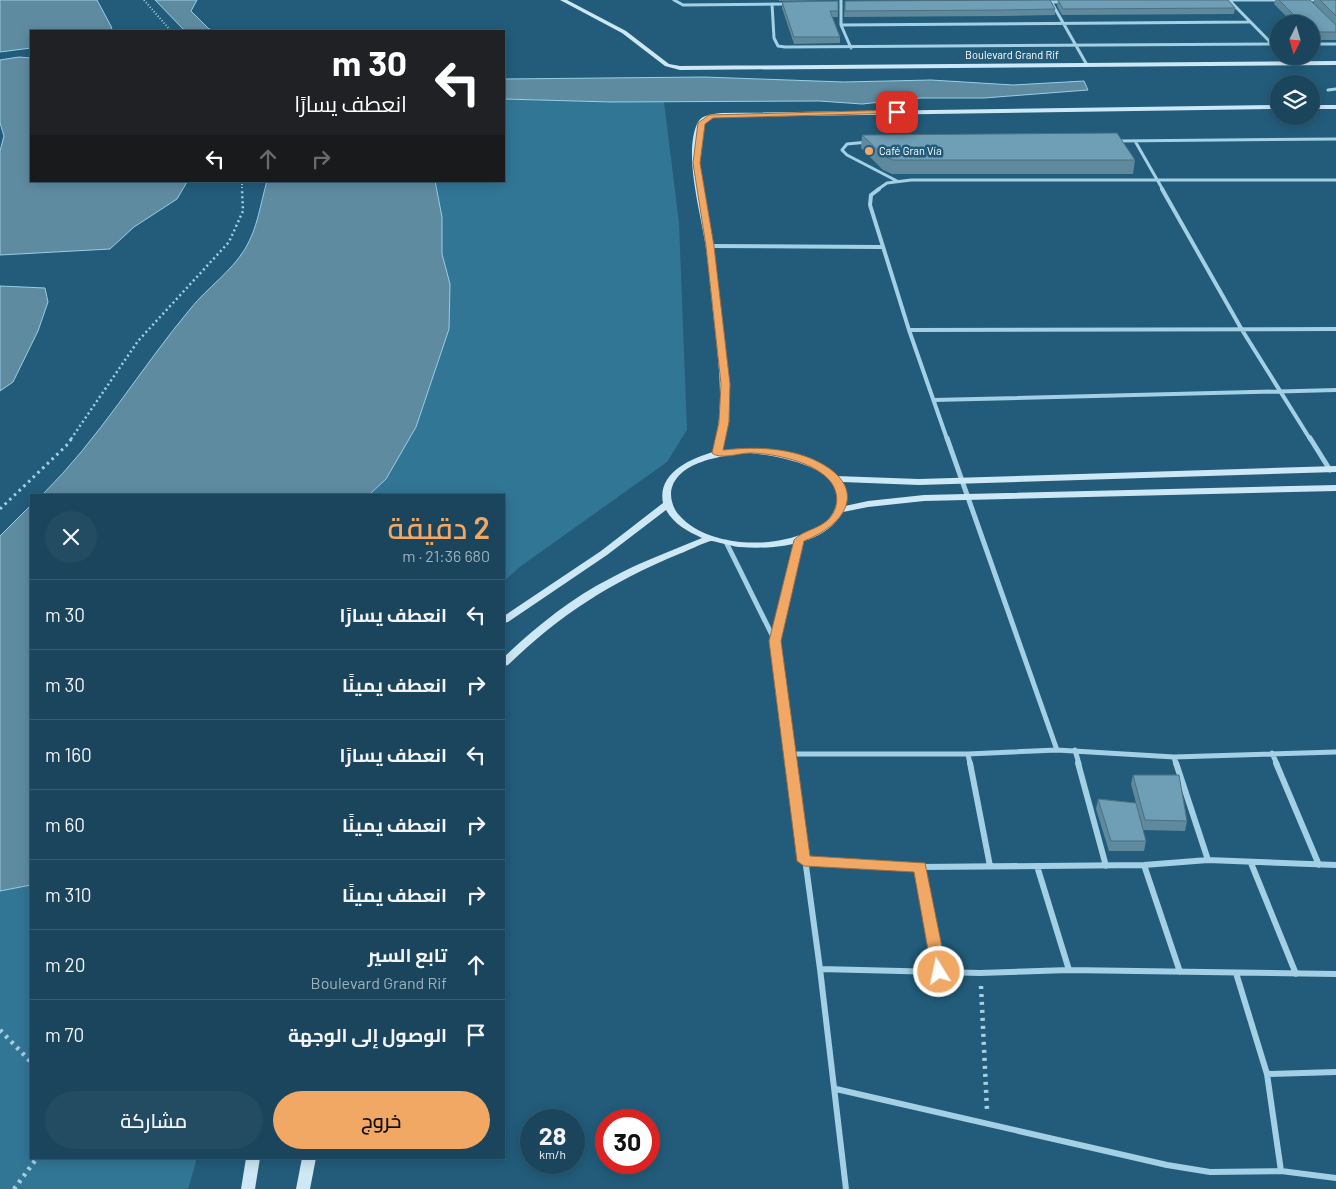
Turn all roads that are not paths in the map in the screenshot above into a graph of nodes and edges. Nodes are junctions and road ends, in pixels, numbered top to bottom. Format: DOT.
graph roads {
  1 [pos="562,0"];
  2 [pos="674,0"];
  3 [pos="1219,0"];
  4 [pos="1229,0"];
  5 [pos="1286,0"];
  6 [pos="1295,0"];
  7 [pos="1305,0"];
  8 [pos="1325,0"];
  9 [pos="1050,1"];
  10 [pos="793,2"];
  11 [pos="842,2"];
  12 [pos="1041,2"];
  13 [pos="1071,2"];
  14 [pos="772,4"];
  15 [pos="832,4"];
  16 [pos="1311,6"];
  17 [pos="1249,22"];
  18 [pos="1064,23"];
  19 [pos="841,25"];
  20 [pos="1270,42"];
  21 [pos="1270,44"];
  22 [pos="1320,44"];
  23 [pos="1336,44"];
  24 [pos="1077,47"];
  25 [pos="851,48"];
  26 [pos="1336,63"];
  27 [pos="1087,65"];
  28 [pos="1336,89"];
  29 [pos="1328,90"];
  30 [pos="1270,107"];
  31 [pos="1320,107"];
  32 [pos="1336,107"];
  33 [pos="1336,139"];
  34 [pos="1135,140"];
  35 [pos="1115,141"];
  36 [pos="877,142"];
  37 [pos="1158,180"];
  38 [pos="1336,180"];
  39 [pos="897,181"];
  40 [pos="710,246"];
  41 [pos="882,247"];
  42 [pos="1336,329"];
  43 [pos="909,330"];
  44 [pos="1242,330"];
  45 [pos="1336,390"];
  46 [pos="1280,391"];
  47 [pos="934,400"];
  48 [pos="717,453"];
  49 [pos="1333,470"];
  50 [pos="834,479"];
  51 [pos="963,481"];
  52 [pos="1336,488"];
  53 [pos="969,498"];
  54 [pos="667,504"];
  55 [pos="840,510"];
  56 [pos="710,538"];
  57 [pos="799,540"];
  58 [pos="726,542"];
  59 [pos="505,619"];
  60 [pos="775,641"];
  61 [pos="505,661"];
  62 [pos="1057,750"];
  63 [pos="1075,750"];
  64 [pos="1336,752"];
  65 [pos="1272,753"];
  66 [pos="789,754"];
  67 [pos="968,754"];
  68 [pos="1174,756"];
  69 [pos="1208,860"];
  70 [pos="804,861"];
  71 [pos="1251,862"];
  72 [pos="1144,865"];
  73 [pos="1319,865"];
  74 [pos="1336,865"];
  75 [pos="990,866"];
  76 [pos="1037,866"];
  77 [pos="1106,866"];
  78 [pos="920,867"];
  79 [pos="820,970"];
  80 [pos="1069,970"];
  81 [pos="939,972"];
  82 [pos="1180,972"];
  83 [pos="1236,973"];
  84 [pos="1296,974"];
  85 [pos="1336,974"];
  86 [pos="1336,1072"];
  87 [pos="1267,1074"];
  88 [pos="836,1089"];
  89 [pos="253,1159"];
  90 [pos="309,1159"];
  91 [pos="1281,1171"];
  92 [pos="1336,1178"];
  93 [pos="248,1189"];
  94 [pos="303,1189"];
  95 [pos="846,1189"];
  1 -- 27 [label="main road, Boulevard Grand Rif"];
  2 -- 14 [label="street"];
  3 -- 4 [label="street"];
  4 -- 5 [label="street"];
  4 -- 17 [label="street"];
  6 -- 7 [label="street"];
  7 -- 8 [label="street"];
  7 -- 16 [label="street"];
  9 -- 12 [label="street"];
  9 -- 13 [label="street"];
  9 -- 18 [label="street"];
  10 -- 14 [label="street"];
  11 -- 15 [label="street"];
  11 -- 19 [label="street"];
  14 -- 25 [label="street"];
  17 -- 18 [label="street"];
  17 -- 20 [label="street"];
  18 -- 19 [label="street"];
  18 -- 24 [label="street"];
  19 -- 25 [label="street"];
  21 -- 24 [label="street"];
  22 -- 23 [label="street"];
  24 -- 25 [label="street"];
  24 -- 27 [label="street"];
  26 -- 27 [label="main road, Boulevard Grand Rif"];
  28 -- 29 [label="street"];
  30 -- 40 [label="main road"];
  31 -- 32 [label="main road"];
  33 -- 34 [label="street"];
  34 -- 35 [label="street"];
  34 -- 37 [label="street"];
  36 -- 39 [label="street"];
  37 -- 38 [label="street"];
  37 -- 39 [label="street"];
  37 -- 44 [label="street"];
  39 -- 41 [label="street"];
  40 -- 41 [label="street"];
  40 -- 48 [label="main road"];
  41 -- 43 [label="street"];
  42 -- 44 [label="street"];
  43 -- 44 [label="street"];
  43 -- 47 [label="street"];
  44 -- 46 [label="street"];
  45 -- 46 [label="street"];
  46 -- 47 [label="street"];
  46 -- 49 [label="street"];
  47 -- 51 [label="street"];
  48 -- 50 [label="main road"];
  48 -- 54 [label="main road"];
  49 -- 51 [label="main road"];
  50 -- 51 [label="main road"];
  50 -- 55 [label="main road"];
  51 -- 53 [label="street"];
  52 -- 53 [label="main road"];
  53 -- 55 [label="main road"];
  53 -- 62 [label="street"];
  54 -- 56 [label="main road"];
  54 -- 59 [label="main road"];
  55 -- 57 [label="main road"];
  56 -- 58 [label="main road"];
  56 -- 61 [label="main road"];
  57 -- 58 [label="main road"];
  57 -- 60 [label="street"];
  58 -- 60 [label="street"];
  60 -- 66 [label="street"];
  62 -- 63 [label="street"];
  62 -- 67 [label="street"];
  63 -- 68 [label="street"];
  63 -- 77 [label="street"];
  64 -- 65 [label="street"];
  65 -- 68 [label="street"];
  65 -- 73 [label="street"];
  66 -- 67 [label="street"];
  66 -- 70 [label="street"];
  67 -- 75 [label="street"];
  68 -- 69 [label="street"];
  69 -- 71 [label="street"];
  69 -- 72 [label="street"];
  70 -- 78 [label="street"];
  70 -- 79 [label="street"];
  71 -- 73 [label="street"];
  71 -- 84 [label="street"];
  72 -- 77 [label="street"];
  72 -- 82 [label="street"];
  73 -- 74 [label="street"];
  75 -- 76 [label="street"];
  75 -- 78 [label="street"];
  76 -- 77 [label="street"];
  76 -- 80 [label="street"];
  78 -- 81 [label="street"];
  79 -- 81 [label="street"];
  79 -- 88 [label="street"];
  80 -- 81 [label="street"];
  80 -- 82 [label="street"];
  82 -- 83 [label="street"];
  83 -- 84 [label="street"];
  83 -- 87 [label="street"];
  84 -- 85 [label="street"];
  86 -- 87 [label="street"];
  87 -- 91 [label="street"];
  88 -- 91 [label="street"];
  88 -- 95 [label="street"];
  89 -- 93 [label="main road"];
  90 -- 94 [label="main road"];
  91 -- 92 [label="street"];
}
